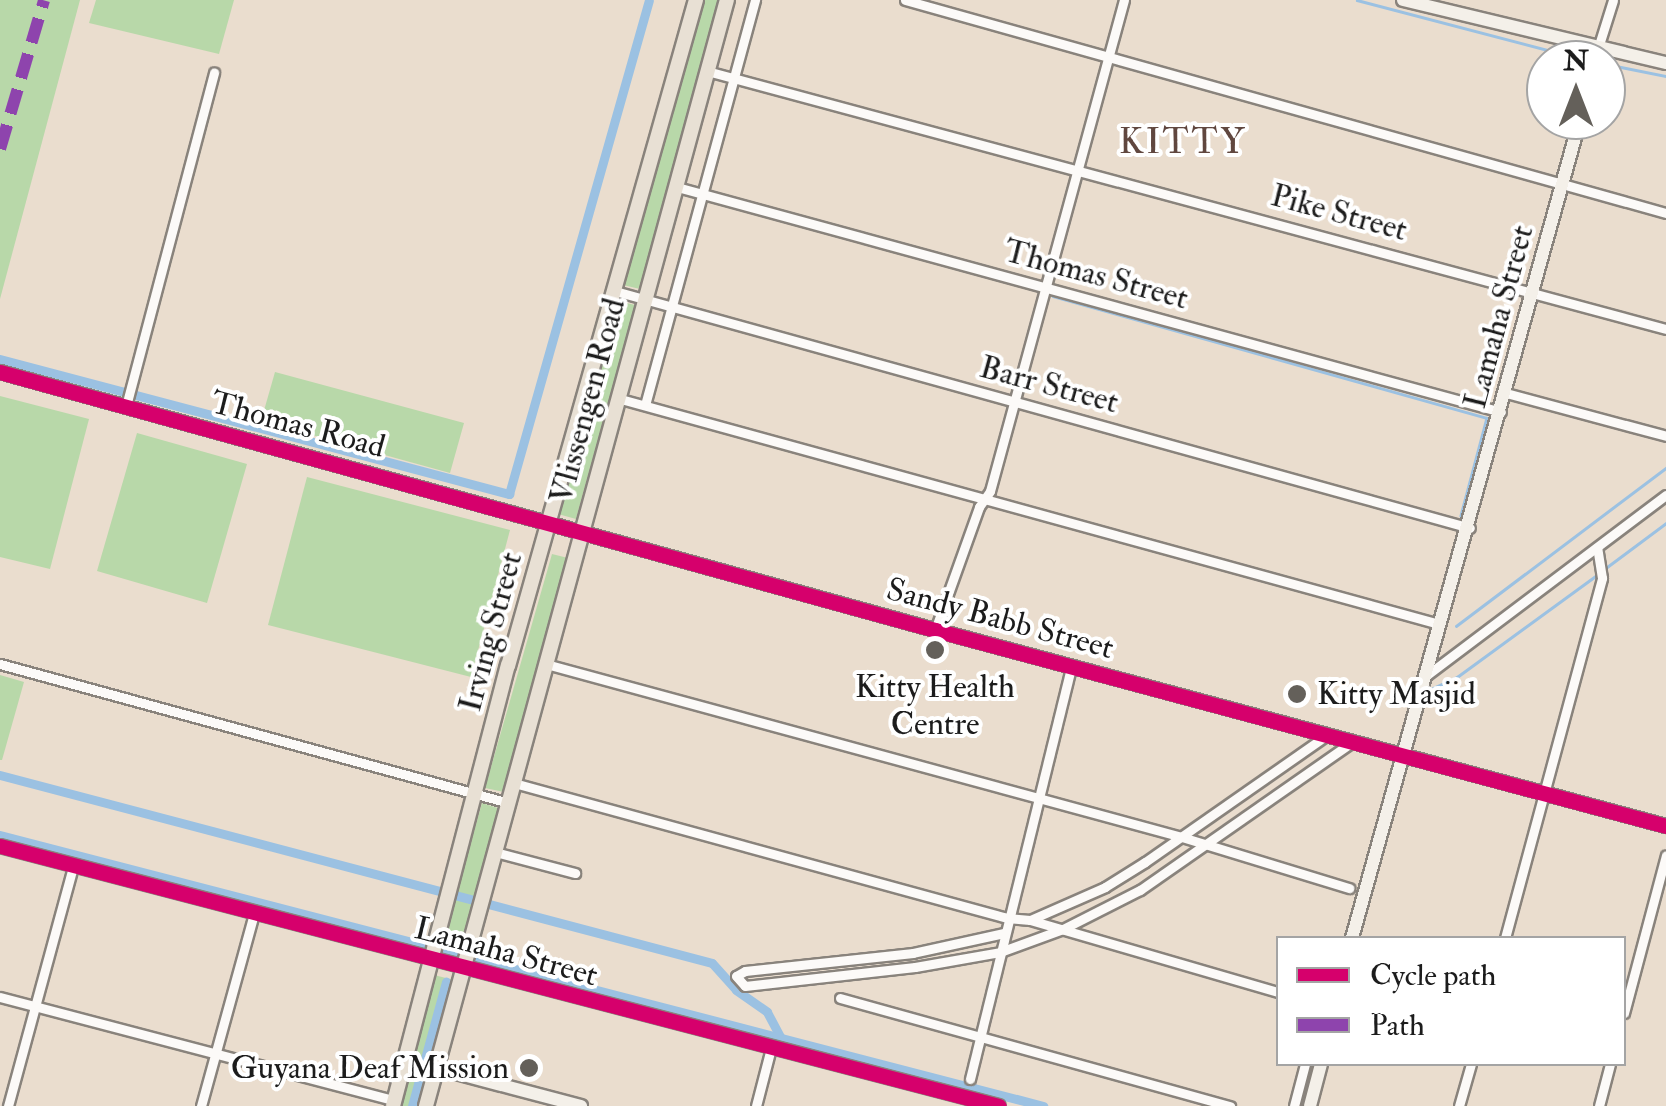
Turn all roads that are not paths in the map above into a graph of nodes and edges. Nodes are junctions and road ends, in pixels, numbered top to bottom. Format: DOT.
graph roads {
  1 [pos="696,0"];
  2 [pos="728,0"];
  3 [pos="755,0"];
  4 [pos="905,0"];
  5 [pos="1124,0"];
  6 [pos="1403,0"];
  7 [pos="1472,0"];
  8 [pos="1613,0"];
  9 [pos="1468,16"];
  10 [pos="1547,40"];
  11 [pos="1601,40"];
  12 [pos="1109,57"];
  13 [pos="1626,58"];
  14 [pos="1666,62"];
  15 [pos="707,71"];
  16 [pos="214,72"];
  17 [pos="734,78"];
  18 [pos="1575,140"];
  19 [pos="1078,170"];
  20 [pos="1564,184"];
  21 [pos="678,186"];
  22 [pos="704,194"];
  23 [pos="1666,214"];
  24 [pos="1046,288"];
  25 [pos="615,290"];
  26 [pos="1534,290"];
  27 [pos="644,298"];
  28 [pos="671,308"];
  29 [pos="1666,329"];
  30 [pos="0,372"];
  31 [pos="1506,393"];
  32 [pos="618,398"];
  33 [pos="1015,402"];
  34 [pos="127,403"];
  35 [pos="644,405"];
  36 [pos="1501,412"];
  37 [pos="1666,436"];
  38 [pos="1666,495"];
  39 [pos="985,499"];
  40 [pos="550,522"];
  41 [pos="1470,528"];
  42 [pos="582,530"];
  43 [pos="1597,547"];
  44 [pos="1440,624"];
  45 [pos="935,630"];
  46 [pos="1433,652"];
  47 [pos="1450,662"];
  48 [pos="0,664"];
  49 [pos="546,664"];
  50 [pos="1071,667"];
  51 [pos="1427,675"];
  52 [pos="1328,735"];
  53 [pos="1352,742"];
  54 [pos="1405,754"];
  55 [pos="514,784"];
  56 [pos="1544,793"];
  57 [pos="476,794"];
  58 [pos="1037,799"];
  59 [pos="509,803"];
  60 [pos="1666,826"];
  61 [pos="1182,837"];
  62 [pos="1209,845"];
  63 [pos="0,846"];
  64 [pos="496,852"];
  65 [pos="1666,855"];
  66 [pos="73,866"];
  67 [pos="576,873"];
  68 [pos="1349,888"];
  69 [pos="254,914"];
  70 [pos="1007,918"];
  71 [pos="1030,920"];
  72 [pos="1063,929"];
  73 [pos="1004,933"];
  74 [pos="1353,936"];
  75 [pos="1505,936"];
  76 [pos="1000,952"];
  77 [pos="434,953"];
  78 [pos="913,953"];
  79 [pos="915,967"];
  80 [pos="464,970"];
  81 [pos="1276,991"];
  82 [pos="0,996"];
  83 [pos="840,998"];
  84 [pos="1626,1005"];
  85 [pos="35,1006"];
  86 [pos="981,1035"];
  87 [pos="772,1048"];
  88 [pos="216,1053"];
  89 [pos="1304,1066"];
  90 [pos="1320,1066"];
  91 [pos="1470,1066"];
  92 [pos="1609,1066"];
  93 [pos="437,1068"];
  94 [pos="970,1078"];
  95 [pos="393,1103"];
  96 [pos="8,1106"];
  97 [pos="201,1106"];
  98 [pos="426,1106"];
  99 [pos="581,1106"];
  100 [pos="756,1106"];
  101 [pos="999,1106"];
  102 [pos="1230,1106"];
  103 [pos="1294,1106"];
  104 [pos="1310,1106"];
  105 [pos="1460,1106"];
  106 [pos="1598,1106"];
  1 -- 25 [label="main road, Irving Street"];
  2 -- 15 [label="main road, Vlissengen Road"];
  3 -- 17 [label="street"];
  4 -- 12 [label="street"];
  5 -- 12 [label="street"];
  6 -- 9 [label="street"];
  7 -- 9 [label="street"];
  8 -- 11 [label="street"];
  9 -- 10 [label="street"];
  12 -- 19 [label="street"];
  12 -- 20 [label="street"];
  13 -- 14 [label="street"];
  15 -- 17 [label="street, Pike Street"];
  15 -- 21 [label="main road, Vlissengen Road"];
  16 -- 34 [label="street"];
  17 -- 19 [label="street, Pike Street"];
  17 -- 22 [label="street"];
  18 -- 20 [label="street, Lamaha Street"];
  19 -- 24 [label="street"];
  19 -- 26 [label="street, Pike Street"];
  20 -- 23 [label="street"];
  20 -- 26 [label="street, Lamaha Street"];
  21 -- 22 [label="street, Thomas Street"];
  21 -- 27 [label="main road, Vlissengen Road"];
  22 -- 24 [label="street, Thomas Street"];
  22 -- 28 [label="street"];
  24 -- 33 [label="street"];
  24 -- 36 [label="street, Thomas Street"];
  25 -- 27 [label="street, Barr Street"];
  25 -- 40 [label="main road, Irving Street"];
  26 -- 29 [label="street, Pike Street"];
  26 -- 31 [label="street, Lamaha Street"];
  27 -- 28 [label="street, Barr Street"];
  27 -- 32 [label="main road, Vlissengen Road"];
  28 -- 33 [label="street, Barr Street"];
  28 -- 35 [label="street"];
  30 -- 34 [label="street, Thomas Road"];
  31 -- 36 [label="street, Lamaha Street"];
  31 -- 37 [label="street"];
  32 -- 35 [label="street"];
  32 -- 42 [label="main road, Vlissengen Road"];
  33 -- 39 [label="street"];
  33 -- 41 [label="street, Barr Street"];
  34 -- 40 [label="street, Thomas Road"];
  35 -- 39 [label="street"];
  36 -- 41 [label="street, Lamaha Street"];
  38 -- 43 [label="street"];
  39 -- 44 [label="street"];
  39 -- 45 [label="street"];
  40 -- 42 [label="street, Thomas Road"];
  40 -- 57 [label="main road, Irving Street"];
  41 -- 44 [label="street, Lamaha Street"];
  42 -- 45 [label="street, Sandy Babb Street"];
  42 -- 49 [label="main road, Vlissengen Road"];
  43 -- 47 [label="street"];
  43 -- 56 [label="street"];
  44 -- 46 [label="street, Lamaha Street"];
  45 -- 50 [label="street, Sandy Babb Street"];
  46 -- 47 [label="street"];
  46 -- 51 [label="street, Lamaha Street"];
  47 -- 51 [label="street"];
  48 -- 57 [label="street"];
  49 -- 55 [label="main road, Vlissengen Road"];
  49 -- 58 [label="street"];
  50 -- 52 [label="street, Sandy Babb Street"];
  50 -- 58 [label="street"];
  51 -- 54 [label="street, Lamaha Street"];
  52 -- 53 [label="street, Sandy Babb Street"];
  52 -- 61 [label="street"];
  53 -- 54 [label="street, Sandy Babb Street"];
  53 -- 62 [label="street"];
  54 -- 56 [label="street, Sandy Babb Street"];
  54 -- 74 [label="street, Lamaha Street"];
  55 -- 59 [label="main road, Vlissengen Road"];
  55 -- 70 [label="street"];
  56 -- 60 [label="street, Sandy Babb Street"];
  56 -- 75 [label="street"];
  57 -- 59 [label="street"];
  57 -- 77 [label="main road, Irving Street"];
  58 -- 61 [label="street"];
  58 -- 70 [label="street"];
  59 -- 64 [label="main road, Vlissengen Road"];
  61 -- 62 [label="street"];
  61 -- 71 [label="street"];
  62 -- 68 [label="street"];
  62 -- 72 [label="street"];
  63 -- 66 [label="street, Lamaha Street"];
  64 -- 67 [label="street"];
  64 -- 80 [label="main road, Vlissengen Road"];
  65 -- 84 [label="street"];
  66 -- 69 [label="street, Lamaha Street"];
  66 -- 85 [label="street"];
  69 -- 77 [label="street, Lamaha Street"];
  69 -- 88 [label="street"];
  70 -- 71 [label="street"];
  70 -- 73 [label="street"];
  71 -- 72 [label="street"];
  72 -- 76 [label="street"];
  72 -- 81 [label="street"];
  73 -- 76 [label="street"];
  73 -- 78 [label="street"];
  76 -- 79 [label="street"];
  76 -- 86 [label="street"];
  77 -- 80 [label="street, Lamaha Street"];
  77 -- 95 [label="main road, Irving Street"];
  78 -- 79 [label="street"];
  78 -- 79 [label="street"];
  80 -- 87 [label="street, Lamaha Street"];
  80 -- 93 [label="main road, Vlissengen Road"];
  82 -- 85 [label="street"];
  83 -- 86 [label="street"];
  85 -- 88 [label="street"];
  85 -- 96 [label="street"];
  86 -- 94 [label="street"];
  86 -- 102 [label="street"];
  87 -- 100 [label="street"];
  87 -- 101 [label="street, Lamaha Street"];
  88 -- 95 [label="street"];
  88 -- 97 [label="street"];
  89 -- 103 [label="street"];
  90 -- 104 [label="street"];
  91 -- 105 [label="street"];
  92 -- 106 [label="street"];
  93 -- 98 [label="main road, Vlissengen Road"];
  93 -- 99 [label="street"];
}
